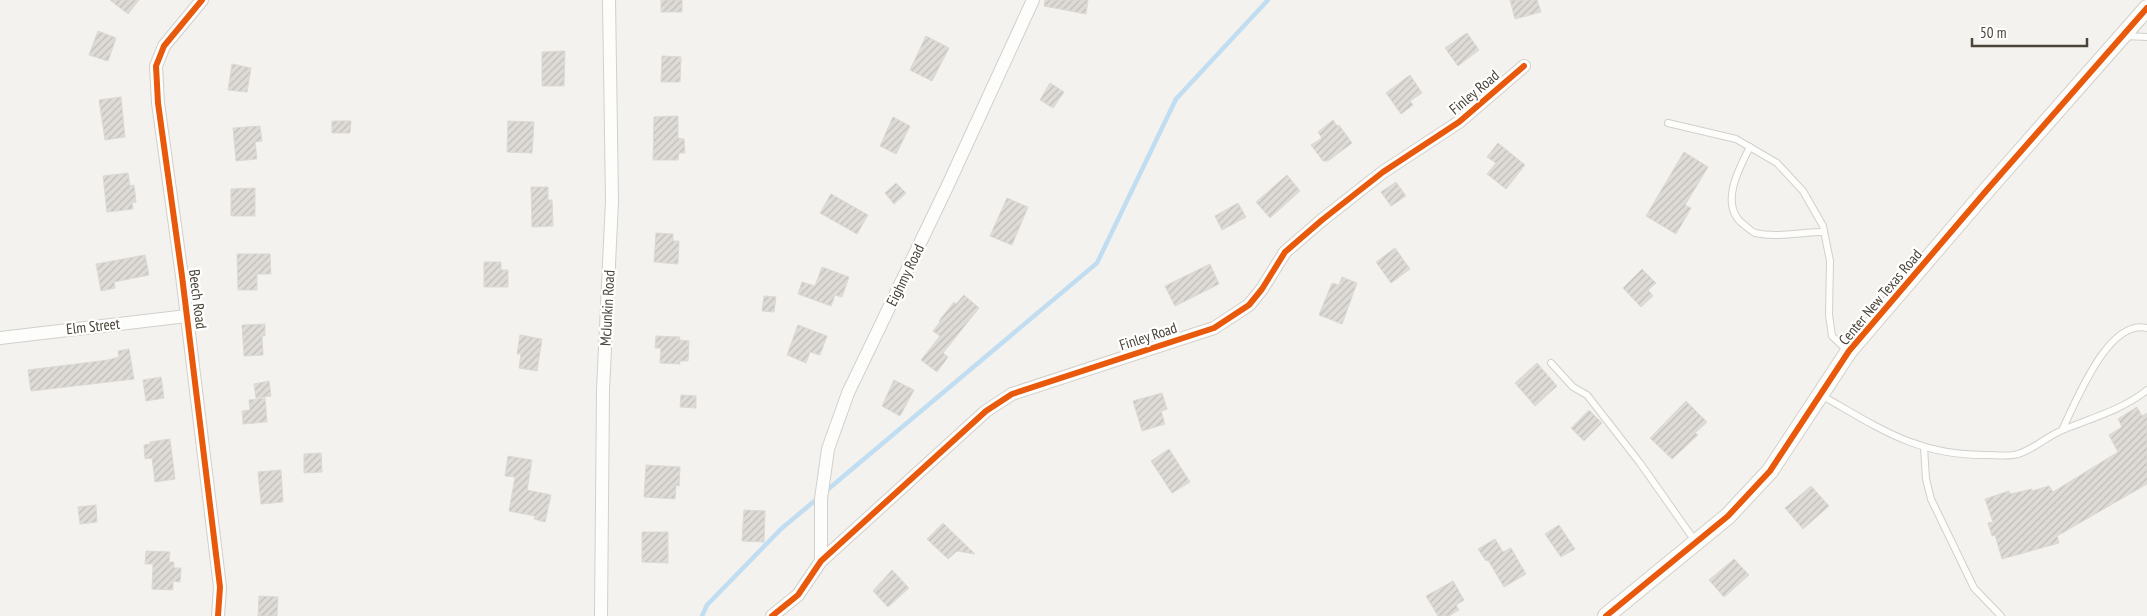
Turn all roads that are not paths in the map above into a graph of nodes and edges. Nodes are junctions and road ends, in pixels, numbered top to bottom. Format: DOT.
graph roads {
  1 [pos="202,0"];
  2 [pos="610,0"];
  3 [pos="1033,0"];
  4 [pos="2147,8"];
  5 [pos="2123,36"];
  6 [pos="2147,37"];
  7 [pos="1524,66"];
  8 [pos="1668,123"];
  9 [pos="1750,147"];
  10 [pos="1824,232"];
  11 [pos="187,316"];
  12 [pos="2147,328"];
  13 [pos="0,338"];
  14 [pos="1849,351"];
  15 [pos="1551,363"];
  16 [pos="2147,390"];
  17 [pos="1821,395"];
  18 [pos="2062,430"];
  19 [pos="1924,447"];
  20 [pos="1696,542"];
  21 [pos="821,561"];
  22 [pos="218,616"];
  23 [pos="601,616"];
  24 [pos="772,616"];
  25 [pos="1606,616"];
  26 [pos="2001,616"];
  1 -- 11 [label="street, Beech Road"];
  2 -- 23 [label="street, McJunkin Road"];
  3 -- 21 [label="street, Eighmy Road"];
  4 -- 5 [label="street, Center New Texas Road"];
  5 -- 6 [label="lane"];
  5 -- 14 [label="street, Center New Texas Road"];
  7 -- 21 [label="street, Finley Road"];
  8 -- 9 [label="lane"];
  9 -- 10 [label="lane"];
  9 -- 10 [label="lane"];
  10 -- 14 [label="lane"];
  11 -- 13 [label="street, Elm Street"];
  11 -- 22 [label="street, Beech Road"];
  12 -- 18 [label="lane"];
  14 -- 17 [label="street, Center New Texas Road"];
  15 -- 20 [label="lane"];
  16 -- 18 [label="lane"];
  17 -- 19 [label="lane"];
  17 -- 20 [label="street, Center New Texas Road"];
  18 -- 19 [label="lane"];
  19 -- 26 [label="lane"];
  20 -- 25 [label="street, Center New Texas Road"];
  21 -- 24 [label="street, Finley Road"];
}
